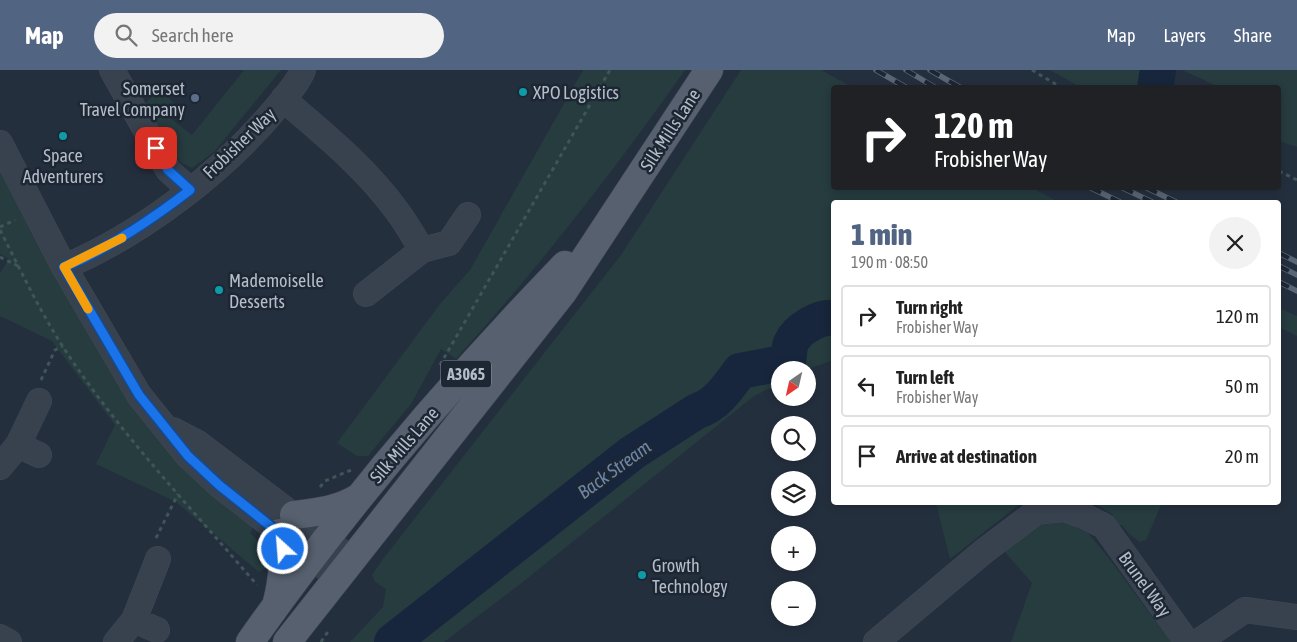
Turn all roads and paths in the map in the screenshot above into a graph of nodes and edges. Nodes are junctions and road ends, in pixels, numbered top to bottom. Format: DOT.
graph roads {
  1 [pos="112,70"];
  2 [pos="303,70"];
  3 [pos="610,70"];
  4 [pos="709,70"];
  5 [pos="1032,70"];
  6 [pos="1057,85"];
  7 [pos="283,99"];
  8 [pos="0,143"];
  9 [pos="1281,172"];
  10 [pos="1297,180"];
  11 [pos="190,190"];
  12 [pos="468,215"];
  13 [pos="613,216"];
  14 [pos="0,230"];
  15 [pos="422,250"];
  16 [pos="0,257"];
  17 [pos="18,266"];
  18 [pos="64,267"];
  19 [pos="366,294"];
  20 [pos="63,346"];
  21 [pos="447,395"];
  22 [pos="39,401"];
  23 [pos="0,466"];
  24 [pos="178,494"];
  25 [pos="358,498"];
  26 [pos="287,524"];
  27 [pos="320,549"];
  28 [pos="158,559"];
  29 [pos="344,568"];
  30 [pos="268,595"];
  31 [pos="1297,617"];
  32 [pos="134,620"];
  33 [pos="157,630"];
  34 [pos="0,637"];
  35 [pos="289,640"];
  36 [pos="9,642"];
  37 [pos="116,642"];
  38 [pos="250,642"];
  39 [pos="876,642"];
  40 [pos="1187,642"];
  41 [pos="1198,642"];
  1 -- 11 [label="street, Frobisher Way"];
  2 -- 7 [label="street, Frobisher Way"];
  3 -- 21 [label="path"];
  4 -- 13 [label="main road, Silk Mills Lane / A3065"];
  5 -- 6 [label="path"];
  7 -- 11 [label="street, Frobisher Way"];
  7 -- 15 [label="street"];
  8 -- 18 [label="street"];
  9 -- 10 [label="path"];
  11 -- 18 [label="street, Frobisher Way"];
  12 -- 15 [label="street"];
  13 -- 21 [label="main road, Silk Mills Lane / A3065"];
  13 -- 29 [label="main road, Silk Mills Lane / A3065"];
  14 -- 17 [label="path"];
  15 -- 19 [label="street"];
  16 -- 17 [label="path"];
  17 -- 20 [label="path"];
  18 -- 26 [label="street"];
  20 -- 22 [label="path"];
  20 -- 24 [label="path"];
  21 -- 25 [label="main road, Silk Mills Lane / A3065"];
  22 -- 23 [label="street"];
  24 -- 28 [label="path"];
  24 -- 30 [label="path"];
  25 -- 26 [label="main road"];
  25 -- 27 [label="main road, Silk Mills Lane / A3065"];
  26 -- 27 [label="street"];
  26 -- 30 [label="main road"];
  27 -- 29 [label="street"];
  27 -- 30 [label="main road, Silk Mills Lane / A3065"];
  28 -- 32 [label="street"];
  29 -- 35 [label="main road, Silk Mills Lane / A3065"];
  30 -- 38 [label="main road, Silk Mills Lane / A3065"];
  31 -- 41 [label="street"];
  32 -- 33 [label="street"];
  32 -- 37 [label="street"];
  34 -- 36 [label="street"];
  39 -- 40 [label="street, Brunel Way"];
}
